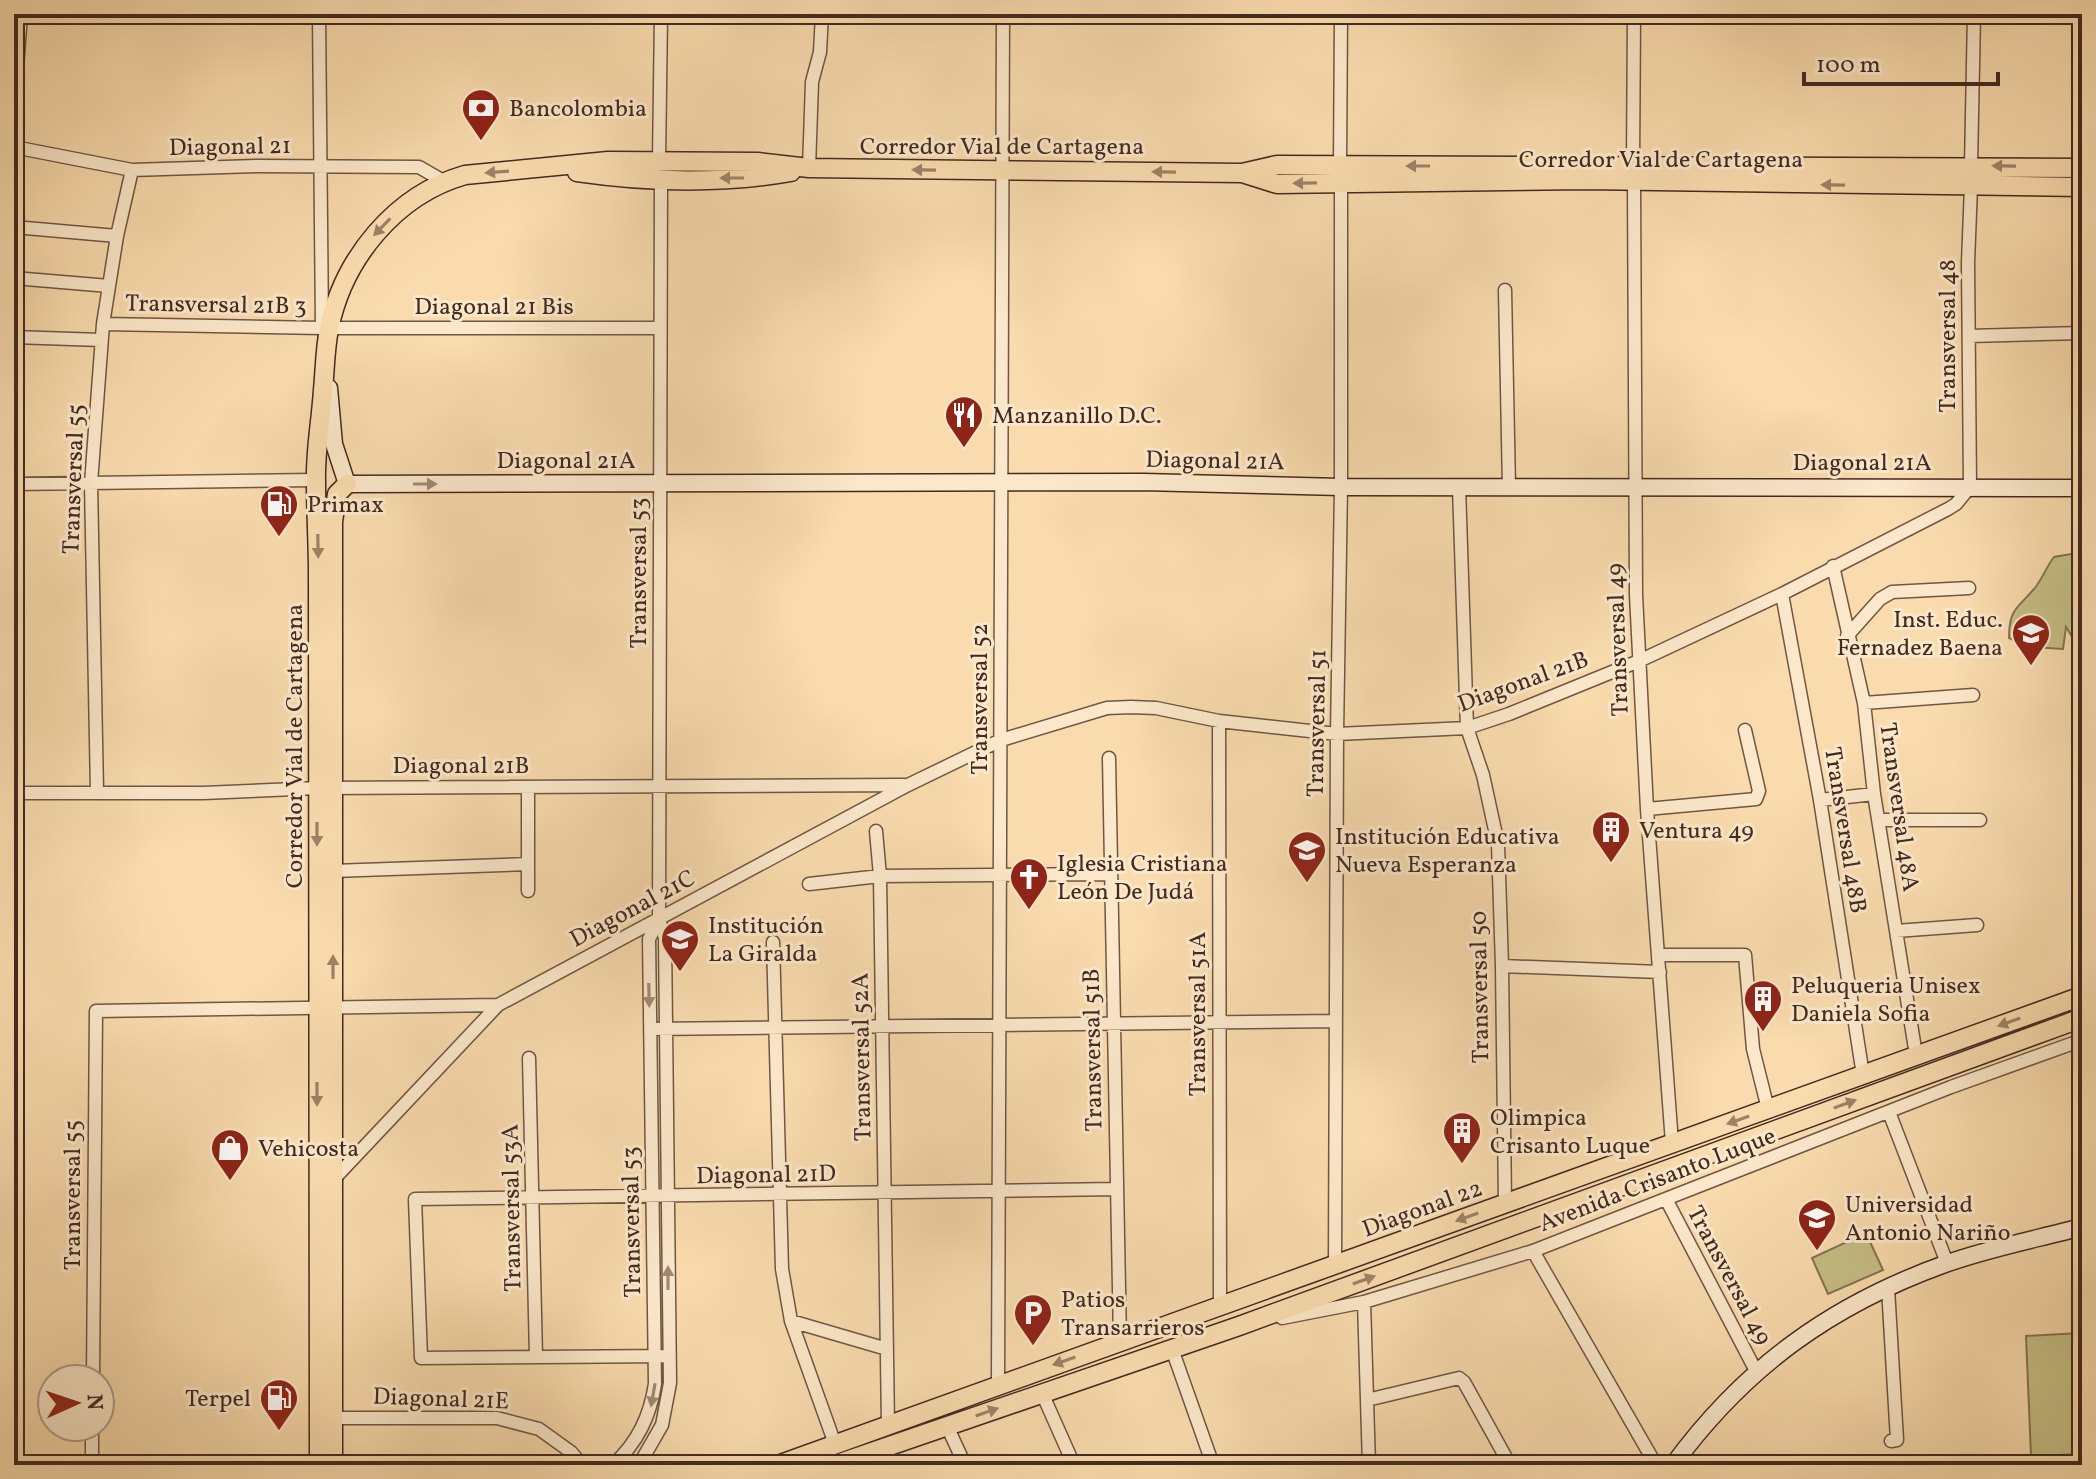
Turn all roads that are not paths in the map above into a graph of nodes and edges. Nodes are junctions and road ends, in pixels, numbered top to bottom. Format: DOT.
graph roads {
  1 [pos="21,14"];
  2 [pos="319,14"];
  3 [pos="661,14"];
  4 [pos="822,14"];
  5 [pos="1003,14"];
  6 [pos="1341,14"];
  7 [pos="1634,14"];
  8 [pos="1974,14"];
  9 [pos="14,109"];
  10 [pos="14,147"];
  11 [pos="1971,166"];
  12 [pos="320,167"];
  13 [pos="809,168"];
  14 [pos="2082,168"];
  15 [pos="132,170"];
  16 [pos="660,170"];
  17 [pos="1002,171"];
  18 [pos="1634,173"];
  19 [pos="1340,174"];
  20 [pos="445,182"];
  21 [pos="1971,186"];
  22 [pos="2082,187"];
  23 [pos="14,227"];
  24 [pos="117,236"];
  25 [pos="14,278"];
  26 [pos="109,286"];
  27 [pos="1505,290"];
  28 [pos="103,324"];
  29 [pos="325,328"];
  30 [pos="660,328"];
  31 [pos="2082,333"];
  32 [pos="1969,336"];
  33 [pos="14,337"];
  34 [pos="101,340"];
  35 [pos="326,357"];
  36 [pos="316,480"];
  37 [pos="1001,482"];
  38 [pos="91,483"];
  39 [pos="660,483"];
  40 [pos="14,484"];
  41 [pos="347,484"];
  42 [pos="1634,486"];
  43 [pos="1341,487"];
  44 [pos="1459,487"];
  45 [pos="1509,487"];
  46 [pos="1970,487"];
  47 [pos="2082,488"];
  48 [pos="1833,566"];
  49 [pos="1969,588"];
  50 [pos="1782,594"];
  51 [pos="1847,636"];
  52 [pos="1639,661"];
  53 [pos="1973,695"];
  54 [pos="1864,703"];
  55 [pos="1219,721"];
  56 [pos="1467,728"];
  57 [pos="1745,730"];
  58 [pos="1337,734"];
  59 [pos="1001,740"];
  60 [pos="1109,758"];
  61 [pos="908,785"];
  62 [pos="659,786"];
  63 [pos="528,787"];
  64 [pos="326,788"];
  65 [pos="97,792"];
  66 [pos="14,793"];
  67 [pos="1874,794"];
  68 [pos="1820,800"];
  69 [pos="1647,809"];
  70 [pos="1879,820"];
  71 [pos="1980,820"];
  72 [pos="876,831"];
  73 [pos="528,864"];
  74 [pos="333,871"];
  75 [pos="1110,874"];
  76 [pos="1000,875"];
  77 [pos="880,876"];
  78 [pos="809,884"];
  79 [pos="528,891"];
  80 [pos="659,919"];
  81 [pos="1977,925"];
  82 [pos="1896,931"];
  83 [pos="773,942"];
  84 [pos="1658,955"];
  85 [pos="1502,966"];
  86 [pos="1660,972"];
  87 [pos="2082,996"];
  88 [pos="498,1005"];
  89 [pos="326,1006"];
  90 [pos="2082,1018"];
  91 [pos="1335,1021"];
  92 [pos="1218,1023"];
  93 [pos="1113,1024"];
  94 [pos="1000,1025"];
  95 [pos="882,1027"];
  96 [pos="665,1028"];
  97 [pos="650,1029"];
  98 [pos="775,1030"];
  99 [pos="2082,1040"];
  100 [pos="1916,1055"];
  101 [pos="529,1058"];
  102 [pos="1863,1075"];
  103 [pos="1768,1109"];
  104 [pos="1889,1112"];
  105 [pos="1672,1143"];
  106 [pos="333,1180"];
  107 [pos="1117,1189"];
  108 [pos="999,1193"];
  109 [pos="885,1194"];
  110 [pos="778,1195"];
  111 [pos="652,1197"];
  112 [pos="667,1197"];
  113 [pos="532,1198"];
  114 [pos="1666,1199"];
  115 [pos="1505,1203"];
  116 [pos="2082,1227"];
  117 [pos="1533,1251"];
  118 [pos="1947,1263"];
  119 [pos="1335,1264"];
  120 [pos="1888,1288"];
  121 [pos="1364,1302"];
  122 [pos="1220,1306"];
  123 [pos="791,1321"];
  124 [pos="1239,1326"];
  125 [pos="1120,1342"];
  126 [pos="887,1349"];
  127 [pos="1172,1349"];
  128 [pos="655,1356"];
  129 [pos="669,1356"];
  130 [pos="536,1357"];
  131 [pos="93,1363"];
  132 [pos="1756,1371"];
  133 [pos="998,1384"];
  134 [pos="1042,1393"];
  135 [pos="1367,1400"];
  136 [pos="332,1418"];
  137 [pos="888,1426"];
  138 [pos="947,1426"];
  139 [pos="1891,1441"];
  140 [pos="92,1443"];
  141 [pos="835,1444"];
  142 [pos="92,1465"];
  143 [pos="319,1465"];
  144 [pos="333,1465"];
  145 [pos="582,1465"];
  146 [pos="613,1465"];
  147 [pos="639,1465"];
  148 [pos="778,1465"];
  149 [pos="834,1465"];
  150 [pos="965,1465"];
  151 [pos="1074,1465"];
  152 [pos="1213,1465"];
  153 [pos="1369,1465"];
  154 [pos="1510,1465"];
  155 [pos="1656,1465"];
  156 [pos="1673,1465"];
  1 -- 9 [label="street"];
  2 -- 12 [label="street"];
  3 -- 16 [label="street, Transversal 53"];
  4 -- 13 [label="street"];
  5 -- 17 [label="street, Transversal 52"];
  6 -- 19 [label="street, Transversal 51"];
  7 -- 18 [label="street, Transversal 49"];
  8 -- 11 [label="street"];
  10 -- 15 [label="street, Diagonal 21"];
  14 -- 11 [label="main road, Corredor Vial de Cartagena, one-way"];
  11 -- 18 [label="main road, Corredor Vial de Cartagena"];
  12 -- 15 [label="street, Diagonal 21"];
  12 -- 20 [label="street, Diagonal 21"];
  12 -- 29 [label="street"];
  13 -- 16 [label="main road, Corredor Vial de Cartagena, one-way"];
  17 -- 13 [label="main road, Corredor Vial de Cartagena, one-way"];
  15 -- 24 [label="street, Transversal 55"];
  16 -- 20 [label="main road, Corredor Vial de Cartagena, one-way"];
  16 -- 30 [label="street, Transversal 53"];
  19 -- 17 [label="main road, Corredor Vial de Cartagena, one-way"];
  17 -- 37 [label="street, Transversal 52"];
  18 -- 19 [label="main road, Corredor Vial de Cartagena, one-way"];
  21 -- 18 [label="main road, Corredor Vial de Cartagena, one-way"];
  18 -- 42 [label="street, Transversal 49"];
  19 -- 43 [label="street, Transversal 51"];
  20 -- 29 [label="main road, Corredor Vial de Cartagena, one-way"];
  21 -- 22 [label="main road, Corredor Vial de Cartagena"];
  21 -- 32 [label="street, Transversal 48"];
  23 -- 24 [label="street"];
  24 -- 26 [label="street, Transversal 55"];
  25 -- 26 [label="street"];
  26 -- 28 [label="street, Transversal 55"];
  27 -- 45 [label="street"];
  28 -- 29 [label="street, Transversal 21B 3"];
  28 -- 34 [label="street, Transversal 55"];
  29 -- 30 [label="street, Diagonal 21 Bis"];
  29 -- 35 [label="main road, Corredor Vial de Cartagena"];
  30 -- 39 [label="street, Transversal 53"];
  31 -- 32 [label="street"];
  32 -- 46 [label="street, Transversal 48"];
  33 -- 34 [label="street, Transversal 21B 3"];
  34 -- 38 [label="street, Transversal 55"];
  35 -- 36 [label="main road, Corredor Vial de Cartagena"];
  35 -- 41 [label="street"];
  36 -- 38 [label="street"];
  36 -- 64 [label="main road, Corredor Vial de Cartagena, one-way"];
  37 -- 39 [label="street, Diagonal 21A"];
  37 -- 43 [label="street, Diagonal 21A"];
  37 -- 59 [label="street, Transversal 52"];
  38 -- 40 [label="street"];
  38 -- 65 [label="street, Transversal 55"];
  41 -- 39 [label="street, Diagonal 21A, one-way"];
  39 -- 62 [label="street, Transversal 53"];
  41 -- 64 [label="main road, Corredor Vial de Cartagena"];
  42 -- 45 [label="street, Diagonal 21A"];
  42 -- 46 [label="street, Diagonal 21A"];
  42 -- 52 [label="street, Transversal 49"];
  43 -- 44 [label="street, Diagonal 21A"];
  43 -- 58 [label="street, Transversal 51"];
  44 -- 45 [label="street, Diagonal 21A"];
  44 -- 56 [label="street, Transversal 50"];
  46 -- 47 [label="street, Diagonal 21A"];
  46 -- 48 [label="street, Diagonal 21B"];
  48 -- 50 [label="street, Diagonal 21B"];
  48 -- 51 [label="street, Transversal 48A"];
  49 -- 51 [label="street"];
  50 -- 52 [label="street, Diagonal 21B"];
  50 -- 68 [label="street, Transversal 48B"];
  51 -- 54 [label="street, Transversal 48A"];
  52 -- 56 [label="street, Diagonal 21B"];
  52 -- 69 [label="street, Transversal 49"];
  53 -- 54 [label="street"];
  54 -- 67 [label="street, Transversal 48A"];
  55 -- 58 [label="street, Diagonal 21B"];
  55 -- 59 [label="street, Diagonal 21B"];
  55 -- 92 [label="street, Transversal 51A"];
  56 -- 58 [label="street, Diagonal 21B"];
  56 -- 85 [label="street, Transversal 50"];
  57 -- 69 [label="street"];
  58 -- 91 [label="street, Transversal 51"];
  59 -- 61 [label="street, Diagonal 21C"];
  59 -- 76 [label="street, Transversal 52"];
  60 -- 75 [label="street, Transversal 51B"];
  61 -- 62 [label="street, Diagonal 21B"];
  61 -- 80 [label="street, Diagonal 21C"];
  62 -- 63 [label="street, Diagonal 21B"];
  62 -- 80 [label="street, Transversal 53"];
  63 -- 64 [label="street, Diagonal 21B"];
  63 -- 73 [label="street"];
  64 -- 65 [label="street, Diagonal 21B"];
  64 -- 74 [label="main road, Corredor Vial de Cartagena"];
  64 -- 89 [label="main road, Corredor Vial de Cartagena, one-way"];
  65 -- 66 [label="street, Diagonal 21B"];
  67 -- 68 [label="street"];
  67 -- 70 [label="street, Transversal 48A"];
  68 -- 102 [label="street, Transversal 48B"];
  69 -- 84 [label="street, Transversal 49"];
  70 -- 71 [label="street"];
  70 -- 82 [label="street, Transversal 48A"];
  72 -- 77 [label="street, Transversal 52A"];
  73 -- 74 [label="street"];
  73 -- 79 [label="street"];
  89 -- 74 [label="main road, Corredor Vial de Cartagena, one-way"];
  75 -- 76 [label="street"];
  75 -- 93 [label="street, Transversal 51B"];
  76 -- 77 [label="street"];
  76 -- 94 [label="street, Transversal 52"];
  77 -- 78 [label="street"];
  77 -- 95 [label="street, Transversal 52A"];
  80 -- 88 [label="street, Diagonal 21C"];
  80 -- 96 [label="street, Transversal 53"];
  80 -- 97 [label="street, Transversal 53, one-way"];
  81 -- 82 [label="street"];
  82 -- 100 [label="street, Transversal 48A"];
  83 -- 98 [label="street"];
  84 -- 86 [label="street, Transversal 49"];
  84 -- 103 [label="street"];
  85 -- 86 [label="street"];
  85 -- 115 [label="street, Transversal 50"];
  86 -- 105 [label="street, Transversal 49"];
  87 -- 100 [label="main road, Diagonal 22, one-way"];
  88 -- 89 [label="street"];
  88 -- 106 [label="street, Diagonal 21C"];
  89 -- 106 [label="main road, Corredor Vial de Cartagena"];
  89 -- 131 [label="street, Transversal 55"];
  89 -- 143 [label="main road, Corredor Vial de Cartagena, one-way"];
  124 -- 90 [label="main road, Diagonal 22, one-way"];
  91 -- 92 [label="street"];
  91 -- 119 [label="street, Transversal 51"];
  92 -- 93 [label="street"];
  92 -- 122 [label="street, Transversal 51A"];
  93 -- 94 [label="street"];
  93 -- 107 [label="street, Transversal 51B"];
  94 -- 95 [label="street"];
  94 -- 108 [label="street, Transversal 52"];
  95 -- 98 [label="street"];
  95 -- 109 [label="street, Transversal 52A"];
  96 -- 97 [label="street"];
  96 -- 98 [label="street"];
  96 -- 112 [label="street, Transversal 53"];
  97 -- 111 [label="street, Transversal 53"];
  98 -- 110 [label="street"];
  99 -- 104 [label="street, Avenida Crisanto Luque"];
  100 -- 102 [label="main road, Diagonal 22"];
  101 -- 113 [label="street, Transversal 53A"];
  102 -- 103 [label="main road, Diagonal 22"];
  103 -- 105 [label="main road, Diagonal 22, one-way"];
  104 -- 114 [label="street, Avenida Crisanto Luque"];
  104 -- 118 [label="street"];
  105 -- 115 [label="main road, Diagonal 22"];
  106 -- 136 [label="main road, Corredor Vial de Cartagena"];
  107 -- 108 [label="street, Diagonal 21D"];
  107 -- 125 [label="street, Transversal 51B"];
  108 -- 109 [label="street, Diagonal 21D"];
  108 -- 133 [label="street, Transversal 52"];
  109 -- 110 [label="street, Diagonal 21D"];
  109 -- 126 [label="street, Transversal 52A"];
  110 -- 112 [label="street, Diagonal 21D"];
  110 -- 123 [label="street"];
  111 -- 112 [label="street, Diagonal 21D"];
  111 -- 113 [label="street, Diagonal 21D"];
  111 -- 128 [label="street, Transversal 53"];
  129 -- 112 [label="street, Transversal 53, one-way"];
  113 -- 130 [label="street, Transversal 53A"];
  113 -- 130 [label="street, Diagonal 21D"];
  114 -- 117 [label="street, Avenida Crisanto Luque"];
  114 -- 132 [label="street, Transversal 49"];
  115 -- 119 [label="main road, Diagonal 22, one-way"];
  116 -- 118 [label="street"];
  117 -- 121 [label="street, Avenida Crisanto Luque"];
  117 -- 155 [label="street"];
  118 -- 120 [label="street"];
  119 -- 122 [label="main road, Diagonal 22"];
  120 -- 132 [label="street"];
  120 -- 139 [label="street"];
  121 -- 124 [label="street, Avenida Crisanto Luque"];
  121 -- 135 [label="street"];
  122 -- 125 [label="main road, Diagonal 22"];
  123 -- 126 [label="street"];
  123 -- 141 [label="street"];
  124 -- 127 [label="main road, Diagonal 22"];
  125 -- 133 [label="main road, Diagonal 22, one-way"];
  126 -- 137 [label="street, Transversal 52A"];
  127 -- 134 [label="main road, Diagonal 22"];
  127 -- 152 [label="street"];
  128 -- 129 [label="street"];
  128 -- 130 [label="street"];
  128 -- 146 [label="street, Transversal 53, one-way"];
  129 -- 147 [label="street, Transversal 53"];
  132 -- 156 [label="street"];
  133 -- 137 [label="main road, Diagonal 22"];
  138 -- 134 [label="main road, Diagonal 22, one-way"];
  134 -- 151 [label="street"];
  135 -- 153 [label="street"];
  135 -- 154 [label="street"];
  136 -- 144 [label="main road, Corredor Vial de Cartagena"];
  136 -- 145 [label="street, Diagonal 21E"];
  137 -- 141 [label="main road, Diagonal 22"];
  138 -- 149 [label="main road, Diagonal 22"];
  138 -- 150 [label="street"];
  140 -- 142 [label="street"];
  141 -- 148 [label="main road, Diagonal 22"];
}
